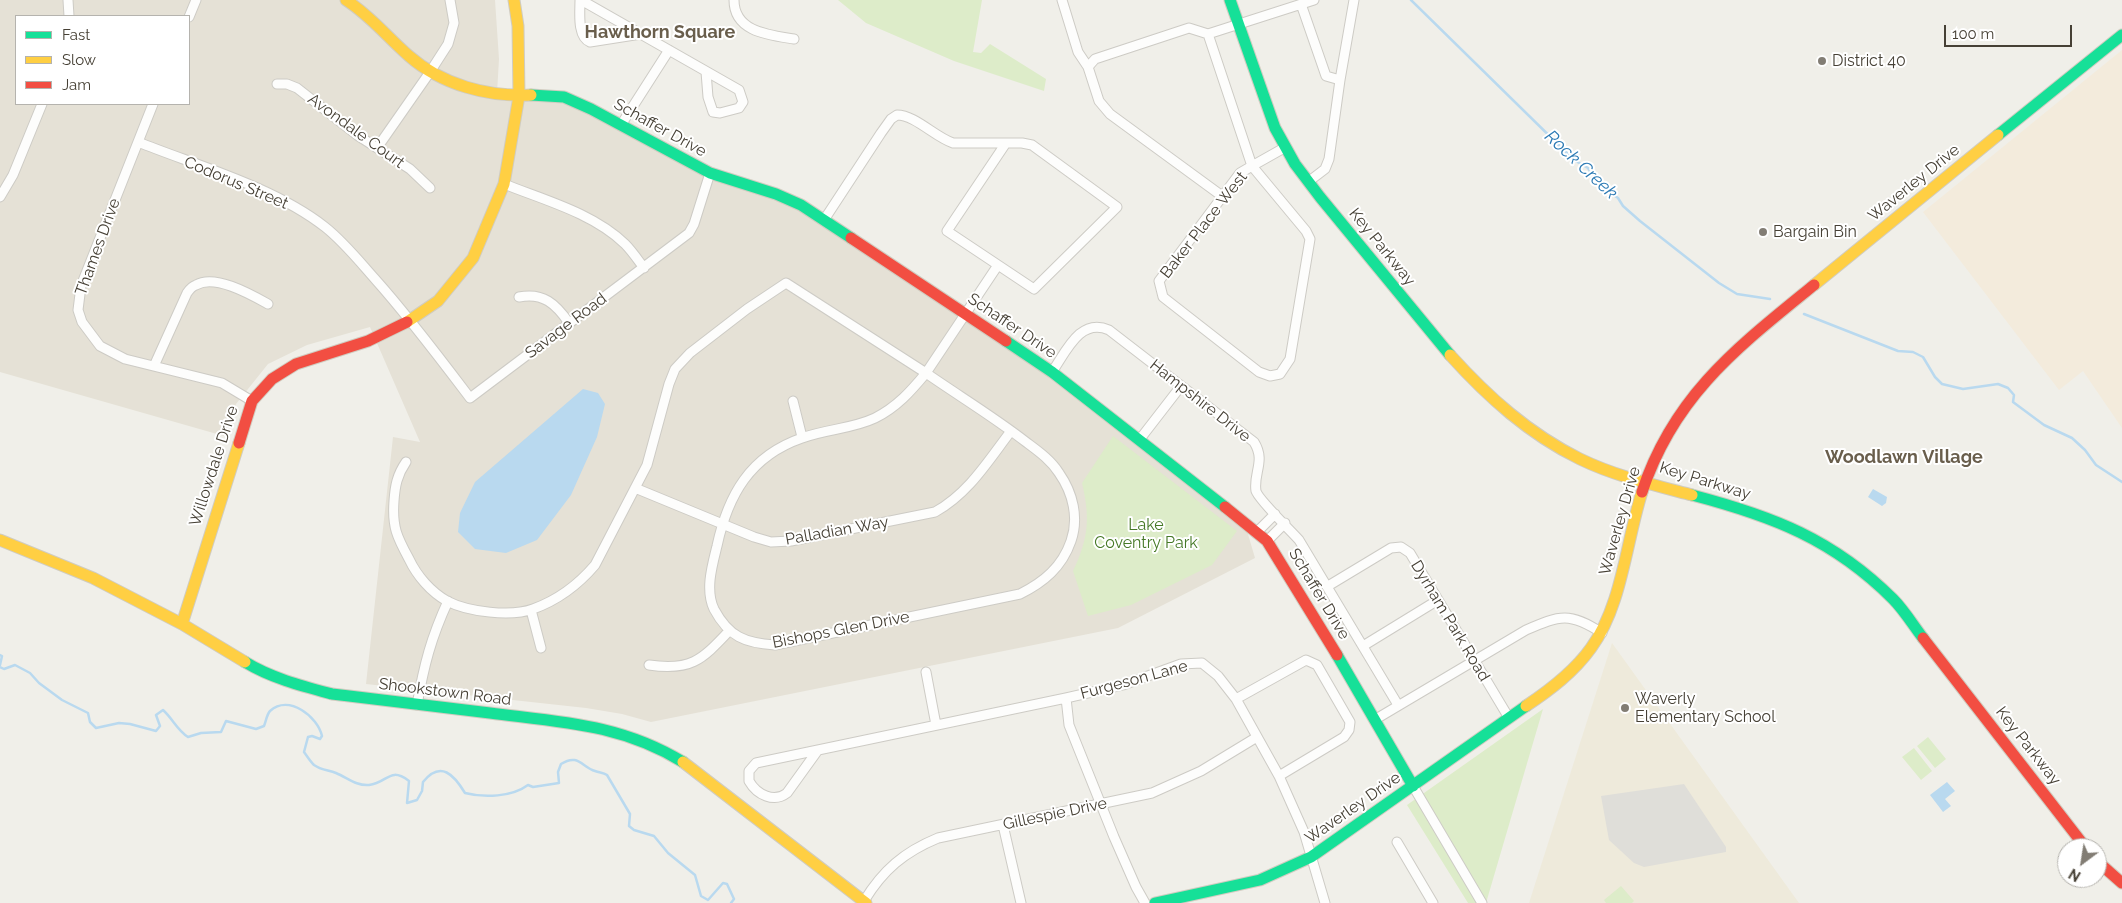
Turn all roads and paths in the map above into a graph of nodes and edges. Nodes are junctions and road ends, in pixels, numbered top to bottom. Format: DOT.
graph roads {
  1 [pos="68,0"];
  2 [pos="196,0"];
  3 [pos="346,0"];
  4 [pos="450,0"];
  5 [pos="514,0"];
  6 [pos="580,0"];
  7 [pos="734,0"];
  8 [pos="1062,0"];
  9 [pos="1230,0"];
  10 [pos="1314,0"];
  11 [pos="1354,0"];
  12 [pos="1301,4"];
  13 [pos="69,15"];
  14 [pos="190,15"];
  15 [pos="1238,25"];
  16 [pos="642,34"];
  17 [pos="1208,34"];
  18 [pos="2122,35"];
  19 [pos="794,39"];
  20 [pos="669,50"];
  21 [pos="1088,67"];
  22 [pos="430,72"];
  23 [pos="706,72"];
  24 [pos="1340,80"];
  25 [pos="277,84"];
  26 [pos="519,96"];
  27 [pos="42,105"];
  28 [pos="153,105"];
  29 [pos="621,125"];
  30 [pos="138,142"];
  31 [pos="1006,143"];
  32 [pos="377,148"];
  33 [pos="1284,148"];
  34 [pos="1252,166"];
  35 [pos="710,173"];
  36 [pos="1308,182"];
  37 [pos="504,184"];
  38 [pos="430,188"];
  39 [pos="1222,196"];
  40 [pos="0,197"];
  41 [pos="824,220"];
  42 [pos="998,265"];
  43 [pos="644,268"];
  44 [pos="519,297"];
  45 [pos="268,304"];
  46 [pos="965,313"];
  47 [pos="411,320"];
  48 [pos="569,323"];
  49 [pos="154,366"];
  50 [pos="1052,372"];
  51 [pos="926,373"];
  52 [pos="1180,386"];
  53 [pos="793,401"];
  54 [pos="252,402"];
  55 [pos="1011,431"];
  56 [pos="802,437"];
  57 [pos="1140,439"];
  58 [pos="406,462"];
  59 [pos="1646,481"];
  60 [pos="635,488"];
  61 [pos="1275,514"];
  62 [pos="722,523"];
  63 [pos="1285,523"];
  64 [pos="1256,533"];
  65 [pos="0,540"];
  66 [pos="1267,541"];
  67 [pos="1328,586"];
  68 [pos="1438,600"];
  69 [pos="448,601"];
  70 [pos="531,610"];
  71 [pos="182,624"];
  72 [pos="729,631"];
  73 [pos="1602,633"];
  74 [pos="1363,646"];
  75 [pos="541,648"];
  76 [pos="1473,660"];
  77 [pos="649,665"];
  78 [pos="926,672"];
  79 [pos="1066,698"];
  80 [pos="1236,699"];
  81 [pos="417,705"];
  82 [pos="1398,706"];
  83 [pos="1508,718"];
  84 [pos="1376,719"];
  85 [pos="936,725"];
  86 [pos="1257,736"];
  87 [pos="818,750"];
  88 [pos="1279,776"];
  89 [pos="1413,786"];
  90 [pos="1102,805"];
  91 [pos="1003,825"];
  92 [pos="2078,838"];
  93 [pos="1396,842"];
  94 [pos="1311,857"];
  95 [pos="2107,870"];
  96 [pos="2122,884"];
  97 [pos="865,902"];
  98 [pos="1021,903"];
  99 [pos="1145,903"];
  100 [pos="1155,903"];
  101 [pos="1325,903"];
  102 [pos="1432,903"];
  103 [pos="1482,903"];
  1 -- 13 [label="street"];
  2 -- 14 [label="street"];
  3 -- 22 [label="street, Schaffer Drive"];
  4 -- 22 [label="street"];
  5 -- 26 [label="street, Willowdale Drive"];
  6 -- 16 [label="street"];
  6 -- 16 [label="street"];
  7 -- 19 [label="street"];
  8 -- 21 [label="street"];
  9 -- 15 [label="street, Key Parkway"];
  10 -- 12 [label="street"];
  11 -- 24 [label="street"];
  12 -- 15 [label="street"];
  12 -- 24 [label="street"];
  15 -- 17 [label="street"];
  15 -- 33 [label="street, Key Parkway"];
  16 -- 20 [label="street"];
  17 -- 21 [label="street"];
  17 -- 34 [label="street"];
  18 -- 59 [label="street, Waverley Drive"];
  20 -- 23 [label="street"];
  20 -- 29 [label="street"];
  21 -- 39 [label="street"];
  22 -- 26 [label="street, Schaffer Drive"];
  22 -- 32 [label="street"];
  23 -- 23 [label="street"];
  24 -- 36 [label="street"];
  25 -- 32 [label="street, Avondale Court"];
  26 -- 29 [label="street, Schaffer Drive"];
  26 -- 37 [label="street, Willowdale Drive"];
  27 -- 40 [label="street"];
  28 -- 30 [label="street, Thames Drive"];
  29 -- 35 [label="street, Schaffer Drive"];
  30 -- 47 [label="street, Codorus Street"];
  30 -- 49 [label="street, Thames Drive"];
  31 -- 41 [label="street"];
  31 -- 42 [label="street"];
  31 -- 42 [label="street"];
  32 -- 38 [label="street, Avondale Court"];
  33 -- 34 [label="street, Baker Place West"];
  33 -- 36 [label="street, Key Parkway"];
  34 -- 39 [label="street, Baker Place West"];
  34 -- 39 [label="street, Baker Place West"];
  35 -- 41 [label="street, Schaffer Drive"];
  35 -- 43 [label="street, Savage Road"];
  36 -- 59 [label="street, Key Parkway"];
  37 -- 43 [label="street"];
  37 -- 47 [label="street, Willowdale Drive"];
  41 -- 46 [label="street, Schaffer Drive"];
  42 -- 46 [label="street, Bishops Glen Drive"];
  43 -- 48 [label="street, Savage Road"];
  44 -- 48 [label="street"];
  45 -- 49 [label="street"];
  46 -- 50 [label="street, Schaffer Drive"];
  46 -- 51 [label="street, Bishops Glen Drive"];
  47 -- 48 [label="street, Savage Road"];
  47 -- 54 [label="street, Willowdale Drive"];
  49 -- 54 [label="street, Thames Drive"];
  50 -- 52 [label="street, Hampshire Drive"];
  50 -- 57 [label="street, Schaffer Drive"];
  51 -- 55 [label="street, Bishops Glen Drive"];
  51 -- 56 [label="street, Bishops Glen Drive"];
  51 -- 60 [label="street"];
  52 -- 57 [label="street"];
  52 -- 61 [label="street, Hampshire Drive"];
  53 -- 56 [label="street"];
  54 -- 71 [label="street, Willowdale Drive"];
  55 -- 62 [label="street, Palladian Way"];
  55 -- 72 [label="street, Bishops Glen Drive"];
  56 -- 62 [label="street, Bishops Glen Drive"];
  57 -- 64 [label="street, Schaffer Drive"];
  58 -- 69 [label="street"];
  59 -- 73 [label="street, Waverley Drive"];
  59 -- 92 [label="street, Key Parkway"];
  60 -- 62 [label="street, Palladian Way"];
  60 -- 70 [label="street"];
  61 -- 63 [label="street, Hampshire Drive"];
  61 -- 64 [label="street"];
  62 -- 72 [label="street, Bishops Glen Drive"];
  63 -- 66 [label="street"];
  63 -- 67 [label="street, Hampshire Drive"];
  64 -- 66 [label="street, Schaffer Drive"];
  65 -- 71 [label="street, Shookstown Road"];
  66 -- 84 [label="street, Schaffer Drive"];
  67 -- 68 [label="street, Dyrham Park Road"];
  67 -- 74 [label="street, Hampshire Drive"];
  68 -- 74 [label="street"];
  68 -- 76 [label="street, Dyrham Park Road"];
  69 -- 70 [label="street"];
  69 -- 81 [label="street"];
  70 -- 75 [label="street"];
  71 -- 81 [label="street, Shookstown Road"];
  72 -- 77 [label="street"];
  73 -- 76 [label="street"];
  73 -- 83 [label="street, Waverley Drive"];
  74 -- 82 [label="street, Hampshire Drive"];
  76 -- 82 [label="street"];
  76 -- 83 [label="street, Dyrham Park Road"];
  78 -- 85 [label="street"];
  79 -- 80 [label="street, Furgeson Lane"];
  79 -- 85 [label="street, Furgeson Lane"];
  79 -- 90 [label="street"];
  80 -- 86 [label="street, Furgeson Lane"];
  80 -- 88 [label="street"];
  81 -- 97 [label="street, Shookstown Road"];
  82 -- 84 [label="street"];
  83 -- 89 [label="street, Waverley Drive"];
  84 -- 89 [label="street, Schaffer Drive"];
  85 -- 87 [label="street, Furgeson Lane"];
  86 -- 88 [label="street, Furgeson Lane"];
  86 -- 90 [label="street, Gillespie Drive"];
  87 -- 87 [label="street, Furgeson Lane"];
  88 -- 94 [label="street, Furgeson Lane"];
  89 -- 94 [label="street, Waverley Drive"];
  89 -- 103 [label="street, Schaffer Drive"];
  90 -- 91 [label="street, Gillespie Drive"];
  90 -- 99 [label="street"];
  91 -- 97 [label="street, Gillespie Drive"];
  91 -- 98 [label="street"];
  93 -- 102 [label="street"];
  94 -- 100 [label="street, Waverley Drive"];
  94 -- 101 [label="street, Furgeson Lane"];
  95 -- 96 [label="street"];
}
